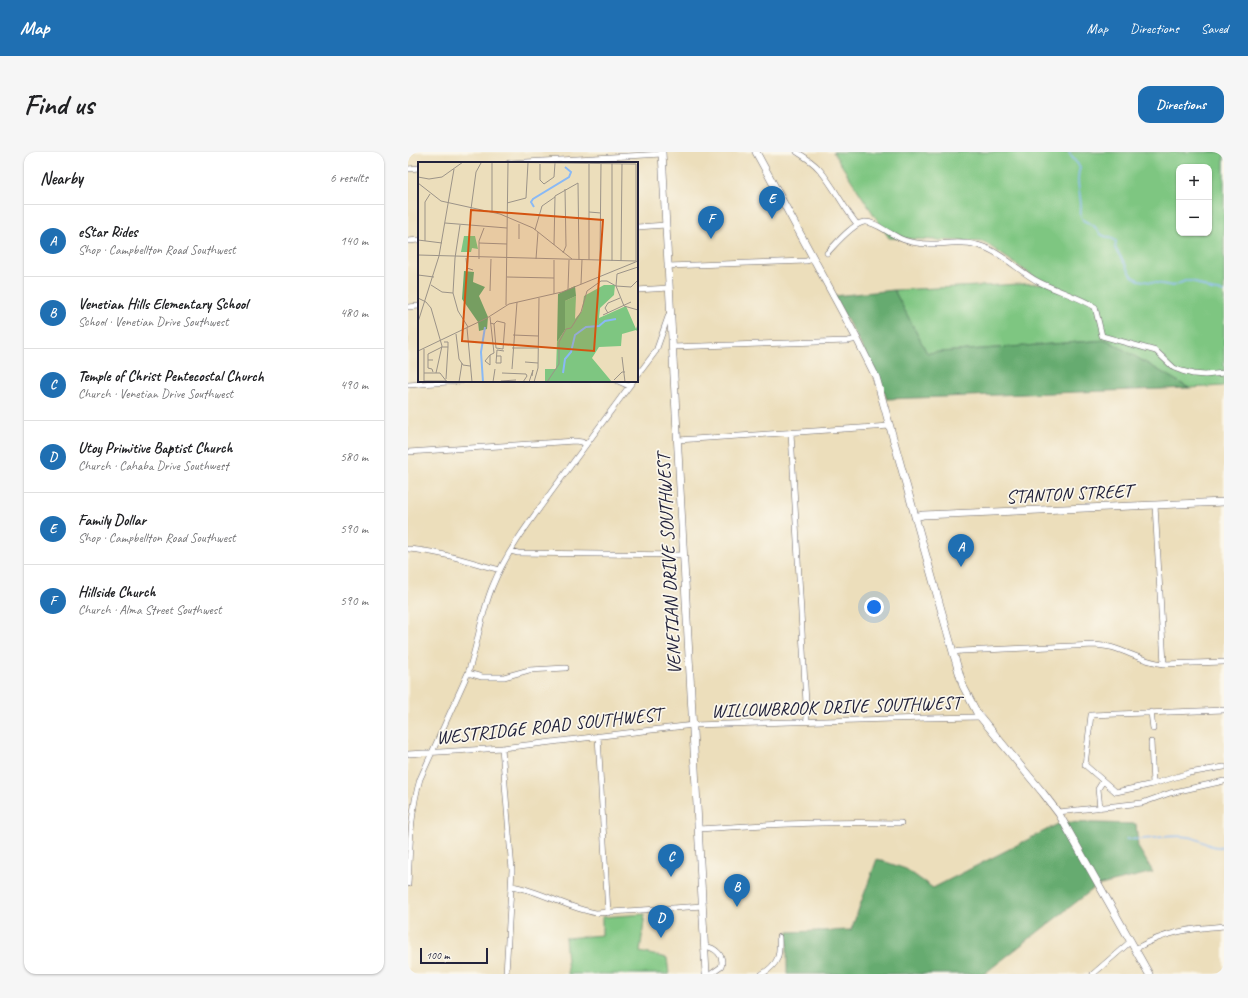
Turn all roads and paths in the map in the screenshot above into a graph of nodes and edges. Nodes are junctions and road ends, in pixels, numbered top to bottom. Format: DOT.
graph roads {
  1 [pos="756,152"];
  2 [pos="797,152"];
  3 [pos="662,153"];
  4 [pos="524,162"];
  5 [pos="418,168"];
  6 [pos="408,169"];
  7 [pos="857,224"];
  8 [pos="666,225"];
  9 [pos="638,227"];
  10 [pos="418,240"];
  11 [pos="408,241"];
  12 [pos="827,253"];
  13 [pos="814,259"];
  14 [pos="668,266"];
  15 [pos="669,288"];
  16 [pos="638,290"];
  17 [pos="418,306"];
  18 [pos="408,307"];
  19 [pos="670,311"];
  20 [pos="857,339"];
  21 [pos="672,347"];
  22 [pos="1224,373"];
  23 [pos="638,375"];
  24 [pos="448,382"];
  25 [pos="620,382"];
  26 [pos="632,382"];
  27 [pos="408,385"];
  28 [pos="629,386"];
  29 [pos="890,426"];
  30 [pos="791,433"];
  31 [pos="678,440"];
  32 [pos="586,445"];
  33 [pos="408,452"];
  34 [pos="1224,502"];
  35 [pos="1155,505"];
  36 [pos="915,517"];
  37 [pos="408,549"];
  38 [pos="511,551"];
  39 [pos="684,555"];
  40 [pos="500,570"];
  41 [pos="953,652"];
  42 [pos="1224,662"];
  43 [pos="1164,664"];
  44 [pos="566,668"];
  45 [pos="468,673"];
  46 [pos="1224,710"];
  47 [pos="1151,712"];
  48 [pos="980,718"];
  49 [pos="807,721"];
  50 [pos="693,725"];
  51 [pos="1153,730"];
  52 [pos="598,736"];
  53 [pos="1151,742"];
  54 [pos="502,748"];
  55 [pos="432,752"];
  56 [pos="408,754"];
  57 [pos="1224,767"];
  58 [pos="1103,781"];
  59 [pos="1224,781"];
  60 [pos="1153,784"];
  61 [pos="1100,808"];
  62 [pos="1058,812"];
  63 [pos="901,822"];
  64 [pos="698,829"];
  65 [pos="409,847"];
  66 [pos="408,884"];
  67 [pos="512,886"];
  68 [pos="703,906"];
  69 [pos="608,913"];
  70 [pos="1224,926"];
  71 [pos="779,937"];
  72 [pos="1131,941"];
  73 [pos="705,946"];
  74 [pos="1135,949"];
  75 [pos="506,974"];
  76 [pos="706,974"];
  77 [pos="712,974"];
  78 [pos="762,974"];
  79 [pos="1093,974"];
  80 [pos="1149,974"];
  1 -- 13 [label="street"];
  2 -- 7 [label="street"];
  3 -- 4 [label="street"];
  3 -- 8 [label="street, VENETIAN DRIVE SOUTHWEST"];
  5 -- 6 [label="street"];
  7 -- 12 [label="street"];
  7 -- 22 [label="street"];
  8 -- 9 [label="street"];
  8 -- 14 [label="street, VENETIAN DRIVE SOUTHWEST"];
  10 -- 11 [label="street"];
  13 -- 14 [label="street"];
  13 -- 20 [label="street"];
  14 -- 15 [label="street, VENETIAN DRIVE SOUTHWEST"];
  15 -- 16 [label="street"];
  15 -- 19 [label="street, VENETIAN DRIVE SOUTHWEST"];
  17 -- 18 [label="street"];
  19 -- 21 [label="street, VENETIAN DRIVE SOUTHWEST"];
  19 -- 23 [label="street"];
  20 -- 21 [label="street"];
  20 -- 29 [label="street"];
  21 -- 31 [label="street, VENETIAN DRIVE SOUTHWEST"];
  24 -- 27 [label="street"];
  25 -- 28 [label="street"];
  26 -- 28 [label="street"];
  28 -- 32 [label="street"];
  29 -- 30 [label="street"];
  29 -- 36 [label="street"];
  30 -- 31 [label="street"];
  30 -- 49 [label="street"];
  31 -- 39 [label="street, VENETIAN DRIVE SOUTHWEST"];
  32 -- 33 [label="street"];
  32 -- 38 [label="street"];
  34 -- 35 [label="street, STANTON STREET"];
  35 -- 36 [label="street, STANTON STREET"];
  35 -- 43 [label="street"];
  36 -- 41 [label="street"];
  37 -- 40 [label="street"];
  38 -- 39 [label="street"];
  38 -- 40 [label="street"];
  39 -- 50 [label="street, VENETIAN DRIVE SOUTHWEST"];
  40 -- 45 [label="street"];
  41 -- 43 [label="street"];
  41 -- 48 [label="street"];
  42 -- 43 [label="street"];
  44 -- 45 [label="street"];
  45 -- 55 [label="street"];
  46 -- 47 [label="street"];
  47 -- 51 [label="street"];
  47 -- 58 [label="street"];
  48 -- 49 [label="street, WILLOWBROOK DRIVE SOUTHWEST"];
  48 -- 62 [label="street"];
  49 -- 50 [label="street, WILLOWBROOK DRIVE SOUTHWEST"];
  50 -- 52 [label="street, WESTRIDGE ROAD SOUTHWEST"];
  50 -- 64 [label="street, VENETIAN DRIVE SOUTHWEST"];
  52 -- 54 [label="street, WESTRIDGE ROAD SOUTHWEST"];
  52 -- 69 [label="street"];
  53 -- 60 [label="street"];
  54 -- 55 [label="street, WESTRIDGE ROAD SOUTHWEST"];
  54 -- 67 [label="street"];
  55 -- 56 [label="street, WESTRIDGE ROAD SOUTHWEST"];
  55 -- 65 [label="street"];
  57 -- 60 [label="street"];
  58 -- 60 [label="street"];
  58 -- 61 [label="street"];
  59 -- 61 [label="street"];
  61 -- 62 [label="street"];
  62 -- 72 [label="street"];
  63 -- 64 [label="street"];
  64 -- 68 [label="street, VENETIAN DRIVE SOUTHWEST"];
  65 -- 66 [label="street"];
  67 -- 69 [label="street"];
  67 -- 75 [label="street"];
  68 -- 69 [label="street"];
  68 -- 73 [label="street, VENETIAN DRIVE SOUTHWEST"];
  70 -- 74 [label="street"];
  71 -- 78 [label="street"];
  72 -- 74 [label="street"];
  72 -- 79 [label="street"];
  73 -- 76 [label="street, VENETIAN DRIVE SOUTHWEST"];
  73 -- 77 [label="street"];
  74 -- 80 [label="street"];
}
